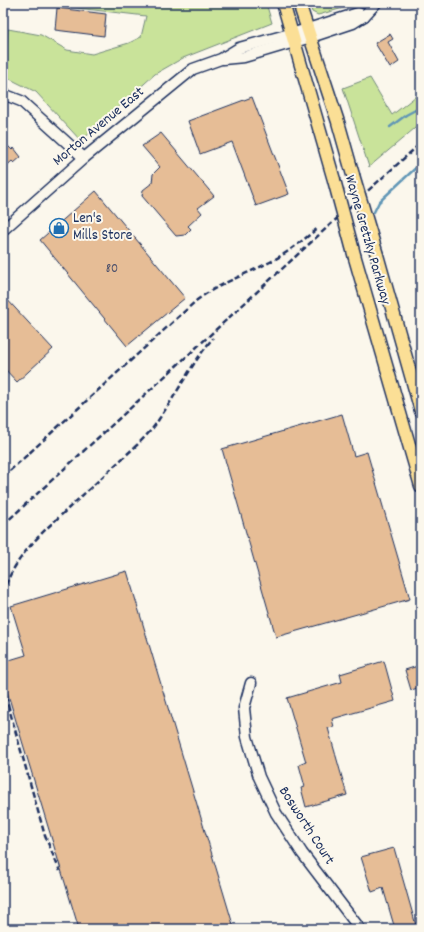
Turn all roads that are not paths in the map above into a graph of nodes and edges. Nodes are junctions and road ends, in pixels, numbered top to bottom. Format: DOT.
graph roads {
  1 [pos="283,3"];
  2 [pos="299,3"];
  3 [pos="376,3"];
  4 [pos="309,33"];
  5 [pos="293,38"];
  6 [pos="3,94"];
  7 [pos="84,158"];
  8 [pos="3,230"];
  9 [pos="421,411"];
  10 [pos="421,486"];
  11 [pos="251,683"];
  12 [pos="360,929"];
  1 -- 5 [label="main road, Wayne Gretzky Parkway"];
  2 -- 4 [label="main road, Wayne Gretzky Parkway"];
  3 -- 4 [label="street, Morton Avenue East"];
  4 -- 5 [label="street, Morton Avenue East"];
  4 -- 9 [label="main road, Wayne Gretzky Parkway, bridge"];
  5 -- 7 [label="street, Morton Avenue East"];
  5 -- 10 [label="main road, Wayne Gretzky Parkway, bridge"];
  6 -- 7 [label="street"];
  7 -- 8 [label="street, Morton Avenue East"];
  11 -- 12 [label="street, Bosworth Court"];
}
